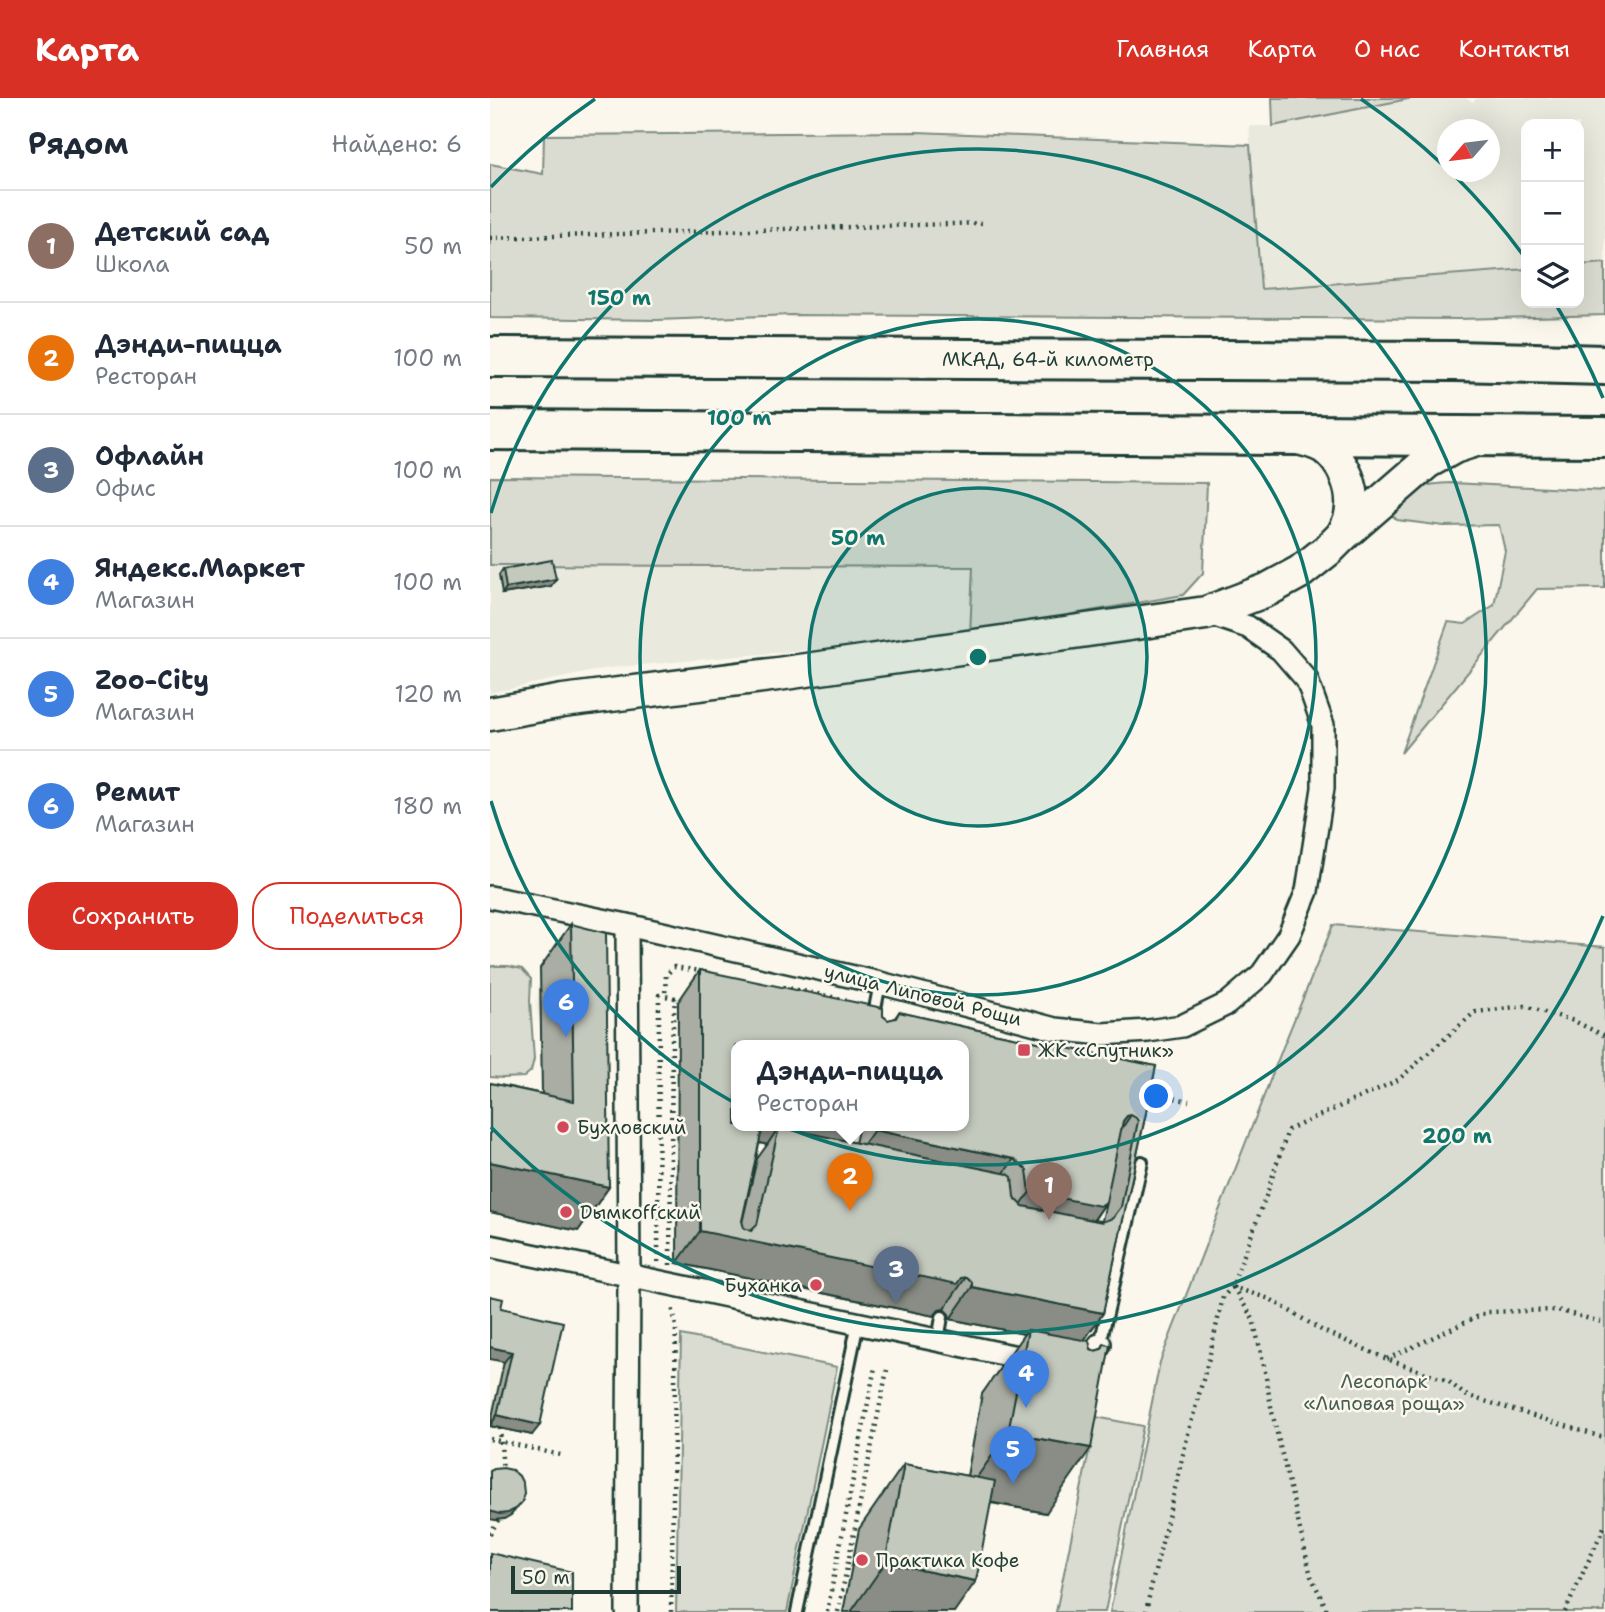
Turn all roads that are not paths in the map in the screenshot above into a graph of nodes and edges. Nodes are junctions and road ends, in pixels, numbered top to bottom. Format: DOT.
graph roads {
  1 [pos="490,357"];
  2 [pos="1605,365"];
  3 [pos="490,430"];
  4 [pos="1291,436"];
  5 [pos="1487,436"];
  6 [pos="1605,437"];
  7 [pos="1343,535"];
  8 [pos="1259,593"];
  9 [pos="1206,613"];
  10 [pos="1257,633"];
  11 [pos="490,714"];
  12 [pos="490,897"];
  13 [pos="627,925"];
  14 [pos="880,983"];
  15 [pos="869,1040"];
  16 [pos="1142,1162"];
  17 [pos="490,1246"];
  18 [pos="629,1275"];
  19 [pos="942,1317"];
  20 [pos="858,1323"];
  21 [pos="937,1340"];
  22 [pos="1100,1344"];
  23 [pos="627,1612"];
  24 [pos="797,1612"];
  1 -- 2 [label="highway, МКАД, 64-й километр"];
  3 -- 4 [label="highway"];
  4 -- 5 [label="highway"];
  4 -- 7 [label="street"];
  5 -- 6 [label="highway"];
  5 -- 7 [label="street"];
  7 -- 8 [label="street"];
  8 -- 9 [label="street"];
  8 -- 10 [label="street"];
  9 -- 10 [label="street, улица Липовой Рощи"];
  9 -- 11 [label="street"];
  10 -- 14 [label="street, улица Липовой Рощи"];
  12 -- 13 [label="street, улица Липовой Рощи"];
  13 -- 14 [label="street, улица Липовой Рощи"];
  13 -- 18 [label="street"];
  14 -- 15 [label="lane"];
  16 -- 22 [label="lane"];
  17 -- 18 [label="street"];
  18 -- 20 [label="street"];
  18 -- 23 [label="street"];
  19 -- 21 [label="lane"];
  20 -- 21 [label="street"];
  20 -- 24 [label="lane"];
  21 -- 22 [label="street"];
}
